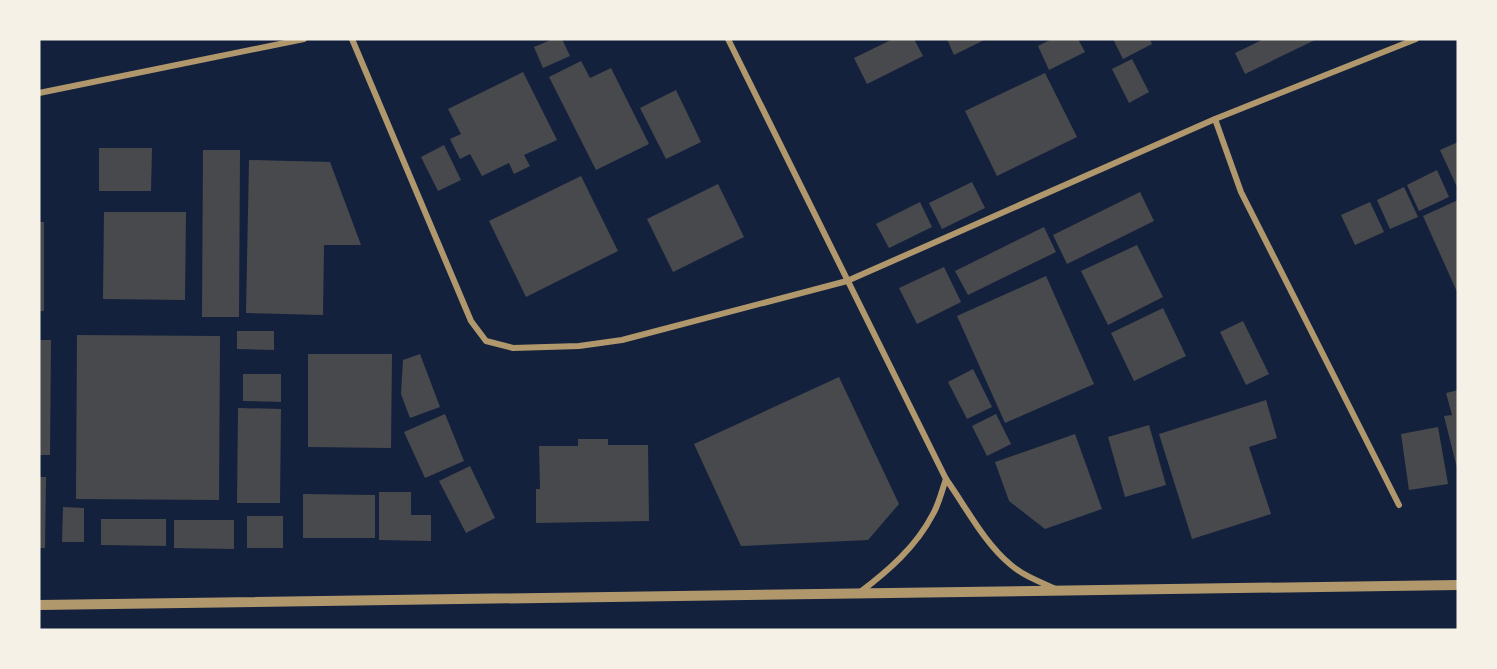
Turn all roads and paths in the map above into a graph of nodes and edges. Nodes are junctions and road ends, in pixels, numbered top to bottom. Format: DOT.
graph roads {
  1 [pos="304,39"];
  2 [pos="352,39"];
  3 [pos="728,39"];
  4 [pos="1416,39"];
  5 [pos="39,93"];
  6 [pos="1215,119"];
  7 [pos="847,281"];
  8 [pos="946,479"];
  9 [pos="1399,505"];
  10 [pos="1458,585"];
  11 [pos="1059,590"];
  12 [pos="858,594"];
  13 [pos="39,605"];
  1 -- 5 [label="street"];
  2 -- 7 [label="street"];
  3 -- 7 [label="street"];
  4 -- 6 [label="street"];
  6 -- 7 [label="street"];
  6 -- 9 [label="street"];
  7 -- 8 [label="street"];
  8 -- 11 [label="street"];
  8 -- 12 [label="street"];
  10 -- 11 [label="street"];
  11 -- 12 [label="street"];
  12 -- 13 [label="street"];
}
